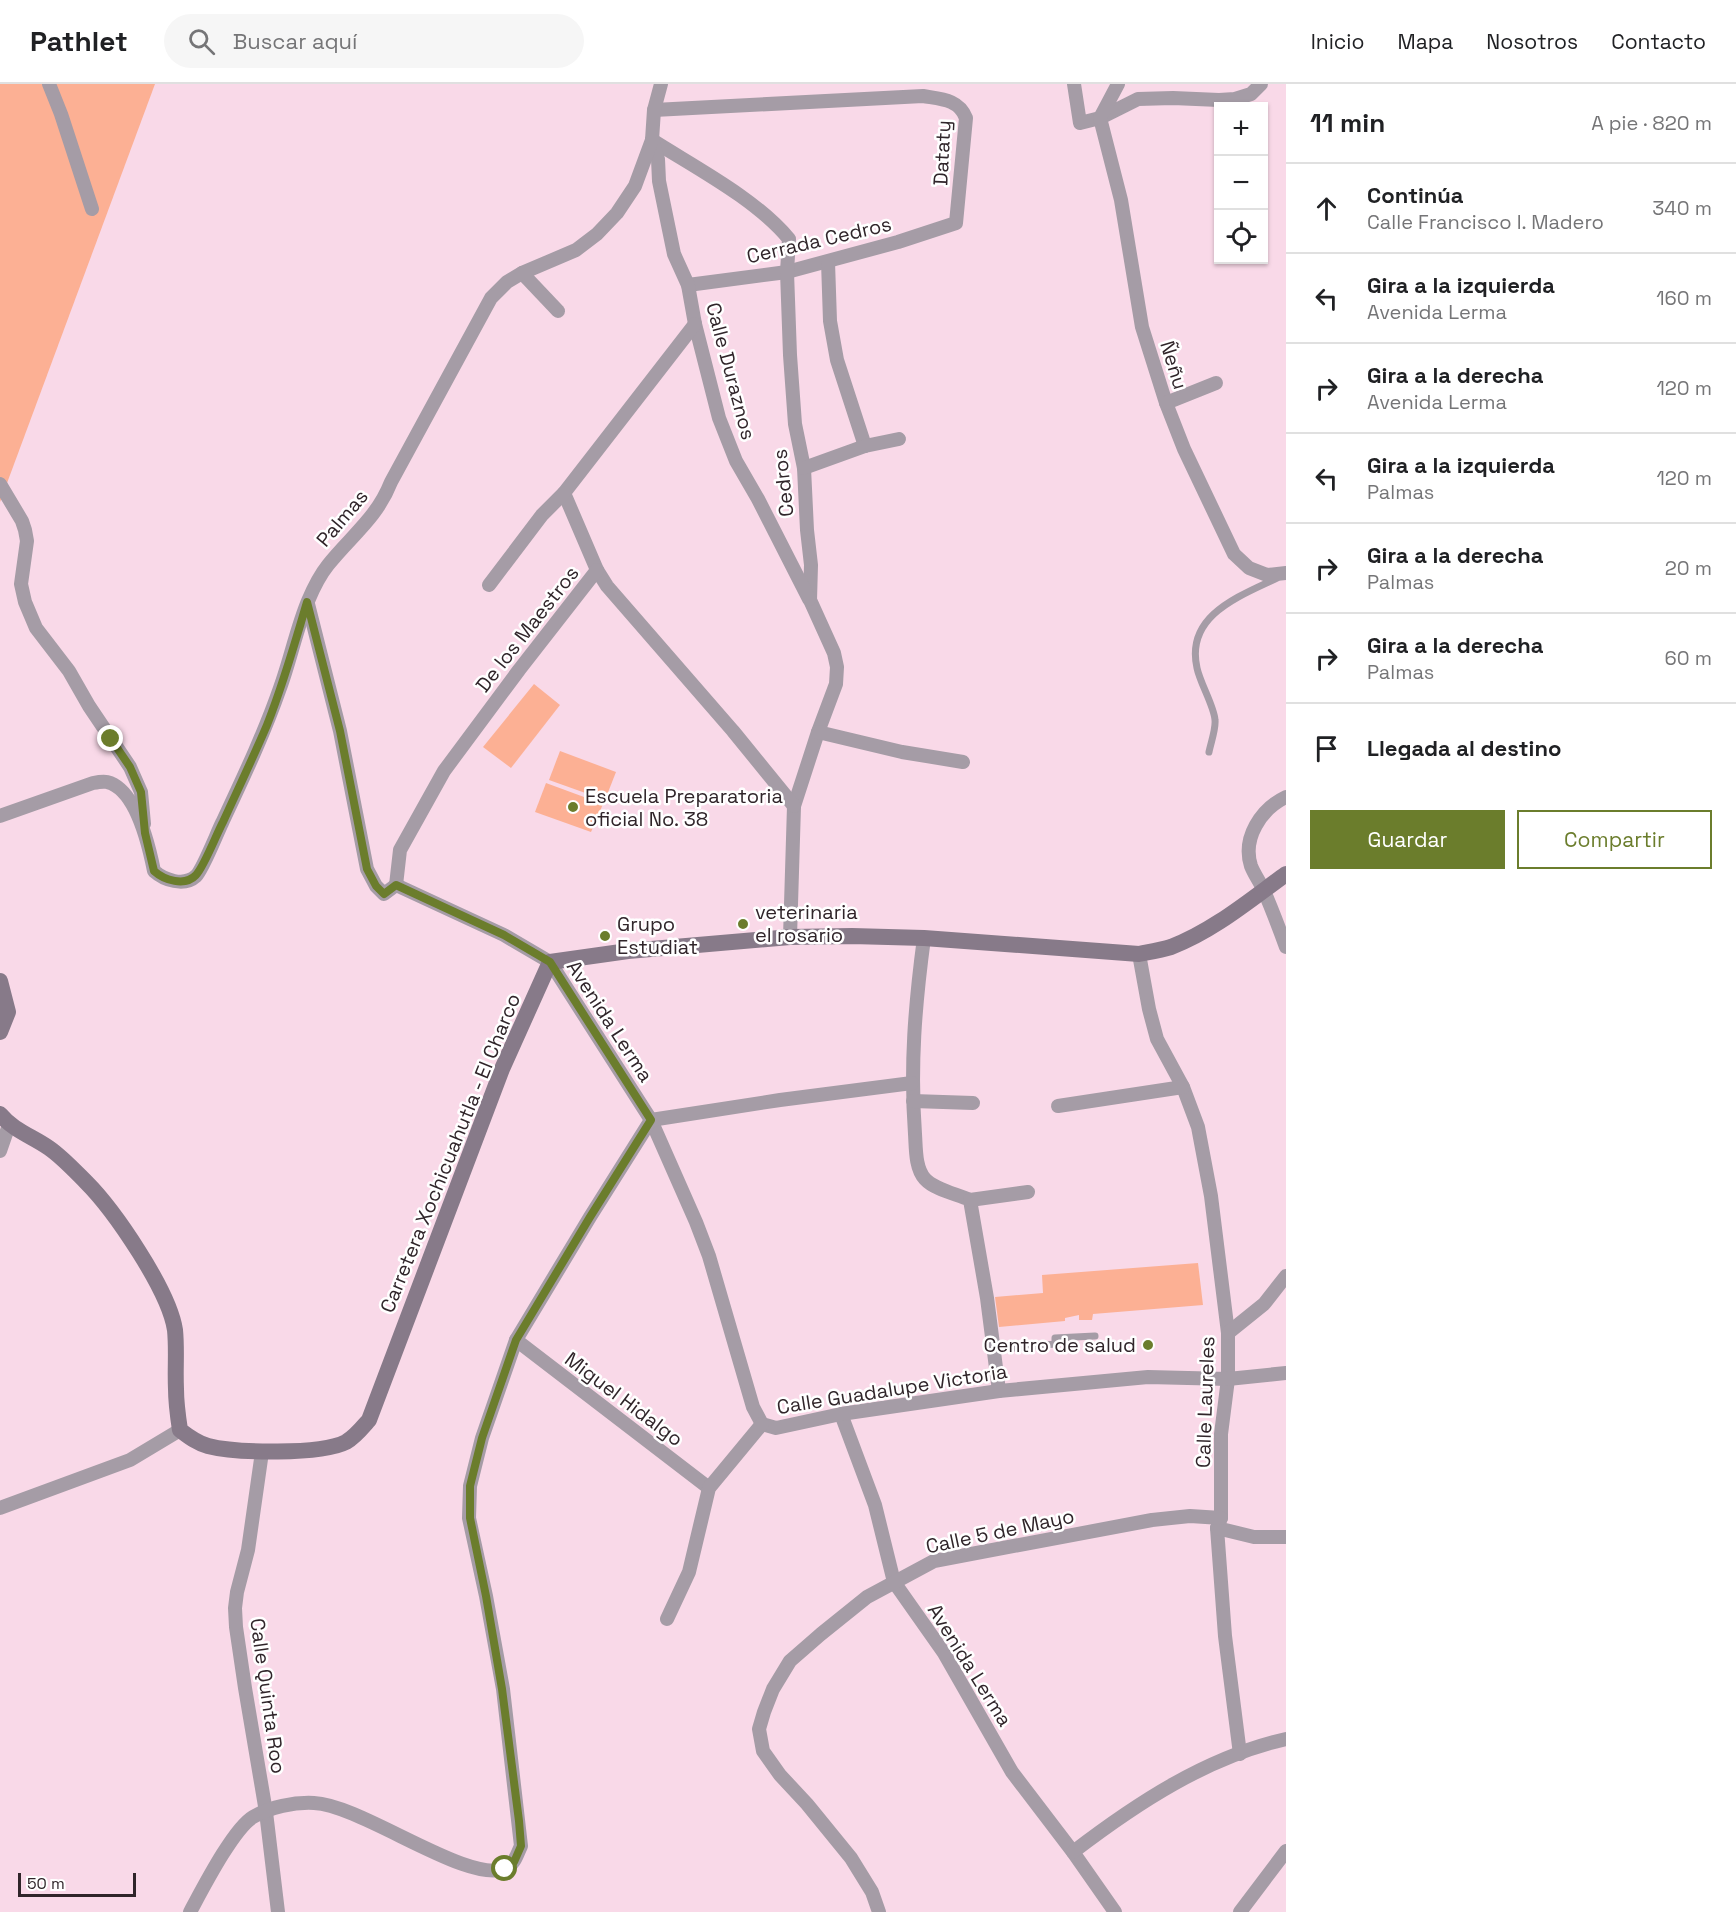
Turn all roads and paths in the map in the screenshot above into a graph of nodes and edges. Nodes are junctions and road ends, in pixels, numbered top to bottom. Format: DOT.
graph roads {
  1 [pos="48,84"];
  2 [pos="661,84"];
  3 [pos="1074,84"];
  4 [pos="1118,84"];
  5 [pos="1261,84"];
  6 [pos="923,90"];
  7 [pos="654,110"];
  8 [pos="1101,118"];
  9 [pos="652,140"];
  10 [pos="92,209"];
  11 [pos="956,223"];
  12 [pos="828,262"];
  13 [pos="787,272"];
  14 [pos="522,273"];
  15 [pos="688,285"];
  16 [pos="558,311"];
  17 [pos="695,324"];
  18 [pos="1216,383"];
  19 [pos="1166,404"];
  20 [pos="899,439"];
  21 [pos="865,446"];
  22 [pos="804,468"];
  23 [pos="0,484"];
  24 [pos="564,493"];
  25 [pos="597,570"];
  26 [pos="1285,574"];
  27 [pos="489,585"];
  28 [pos="810,600"];
  29 [pos="307,602"];
  30 [pos="818,732"];
  31 [pos="1209,752"];
  32 [pos="963,762"];
  33 [pos="1286,797"];
  34 [pos="794,806"];
  35 [pos="0,816"];
  36 [pos="145,833"];
  37 [pos="1286,874"];
  38 [pos="396,885"];
  39 [pos="1264,890"];
  40 [pos="790,937"];
  41 [pos="924,938"];
  42 [pos="1286,947"];
  43 [pos="1139,954"];
  44 [pos="550,962"];
  45 [pos="0,981"];
  46 [pos="4,1014"];
  47 [pos="0,1032"];
  48 [pos="912,1083"];
  49 [pos="1183,1087"];
  50 [pos="913,1101"];
  51 [pos="973,1103"];
  52 [pos="1058,1106"];
  53 [pos="5,1120"];
  54 [pos="651,1120"];
  55 [pos="0,1151"];
  56 [pos="1028,1192"];
  57 [pos="970,1200"];
  58 [pos="1286,1276"];
  59 [pos="1228,1332"];
  60 [pos="1095,1336"];
  61 [pos="516,1340"];
  62 [pos="993,1350"];
  63 [pos="1286,1373"];
  64 [pos="1228,1379"];
  65 [pos="999,1391"];
  66 [pos="841,1414"];
  67 [pos="762,1424"];
  68 [pos="180,1430"];
  69 [pos="262,1452"];
  70 [pos="709,1488"];
  71 [pos="0,1508"];
  72 [pos="1219,1523"];
  73 [pos="1286,1537"];
  74 [pos="894,1582"];
  75 [pos="667,1619"];
  76 [pos="1286,1739"];
  77 [pos="1240,1754"];
  78 [pos="266,1812"];
  79 [pos="1286,1851"];
  80 [pos="1073,1852"];
  81 [pos="190,1912"];
  82 [pos="278,1912"];
  83 [pos="879,1912"];
  84 [pos="1115,1912"];
  85 [pos="1240,1912"];
  1 -- 10 [label="street"];
  2 -- 7 [label="street"];
  3 -- 8 [label="street"];
  4 -- 8 [label="street"];
  5 -- 8 [label="street"];
  6 -- 7 [label="street, Dataty"];
  6 -- 11 [label="street, Dataty"];
  7 -- 9 [label="street"];
  8 -- 19 [label="street, Ñeñu"];
  9 -- 13 [label="street, Cedros"];
  9 -- 14 [label="street, Palmas"];
  9 -- 15 [label="street, Calle Duraznos"];
  11 -- 12 [label="street, Cerrada Cedros"];
  12 -- 13 [label="street, Cerrada Cedros"];
  12 -- 21 [label="street"];
  13 -- 15 [label="street, Cerrada Cedros"];
  13 -- 22 [label="street, Cedros"];
  14 -- 16 [label="street"];
  14 -- 29 [label="street, Palmas"];
  15 -- 17 [label="street, Calle Duraznos"];
  17 -- 24 [label="street"];
  17 -- 28 [label="street, Calle Duraznos"];
  18 -- 19 [label="street"];
  19 -- 26 [label="street, Ñeñu"];
  20 -- 21 [label="street"];
  21 -- 22 [label="street"];
  22 -- 28 [label="street, Cedros"];
  23 -- 36 [label="street, Palmas"];
  24 -- 25 [label="street"];
  24 -- 27 [label="street"];
  25 -- 34 [label="street, De los Maestros"];
  25 -- 38 [label="street, De los Maestros"];
  26 -- 31 [label="lane"];
  28 -- 30 [label="street, Cedros"];
  29 -- 36 [label="street, Palmas"];
  29 -- 38 [label="street, Avenida Lerma"];
  30 -- 32 [label="street"];
  30 -- 34 [label="street, Cedros"];
  33 -- 39 [label="street"];
  34 -- 40 [label="street, Cedros"];
  35 -- 36 [label="street, Palmas"];
  37 -- 39 [label="main road"];
  38 -- 44 [label="street, Avenida Lerma"];
  39 -- 42 [label="street"];
  39 -- 43 [label="main road"];
  40 -- 41 [label="main road"];
  40 -- 44 [label="main road"];
  41 -- 43 [label="main road"];
  41 -- 48 [label="street"];
  43 -- 49 [label="street, Calle Laureles"];
  44 -- 54 [label="street, Avenida Lerma"];
  44 -- 69 [label="main road, Carretera Xochicuahutla - El Charco"];
  45 -- 46 [label="main road"];
  46 -- 47 [label="main road"];
  48 -- 50 [label="street"];
  48 -- 54 [label="street"];
  49 -- 52 [label="street"];
  49 -- 59 [label="street, Calle Laureles"];
  50 -- 51 [label="street"];
  50 -- 57 [label="street"];
  53 -- 55 [label="street"];
  53 -- 68 [label="main road"];
  54 -- 61 [label="street"];
  54 -- 67 [label="street, Avenida Lerma"];
  56 -- 57 [label="street"];
  57 -- 62 [label="street"];
  58 -- 59 [label="street"];
  59 -- 64 [label="street, Calle Laureles"];
  60 -- 62 [label="lane"];
  61 -- 70 [label="street, Miguel Hidalgo"];
  61 -- 78 [label="street"];
  62 -- 65 [label="street"];
  63 -- 64 [label="street, Calle Guadalupe Victoria"];
  64 -- 65 [label="street, Calle Guadalupe Victoria"];
  64 -- 72 [label="street, Calle Laureles"];
  65 -- 66 [label="street, Calle Guadalupe Victoria"];
  66 -- 67 [label="street, Calle Guadalupe Victoria"];
  66 -- 74 [label="street, Avenida Lerma"];
  67 -- 70 [label="street, Calle Guadalupe Victoria"];
  68 -- 69 [label="main road, Carretera Xochicuahutla - El Charco"];
  68 -- 71 [label="street"];
  69 -- 78 [label="street, Calle Quinta Roo"];
  70 -- 75 [label="street, Calle Guadalupe Victoria"];
  72 -- 73 [label="street, Calle 5 de Mayo"];
  72 -- 74 [label="street, Calle 5 de Mayo"];
  72 -- 77 [label="street, Calle Laureles"];
  74 -- 80 [label="street, Avenida Lerma"];
  74 -- 83 [label="street, Calle 5 de Mayo"];
  76 -- 77 [label="street"];
  77 -- 80 [label="street"];
  78 -- 81 [label="street"];
  78 -- 82 [label="street, Calle Quinta Roo"];
  79 -- 85 [label="street"];
  80 -- 84 [label="street, Avenida Lerma"];
}
